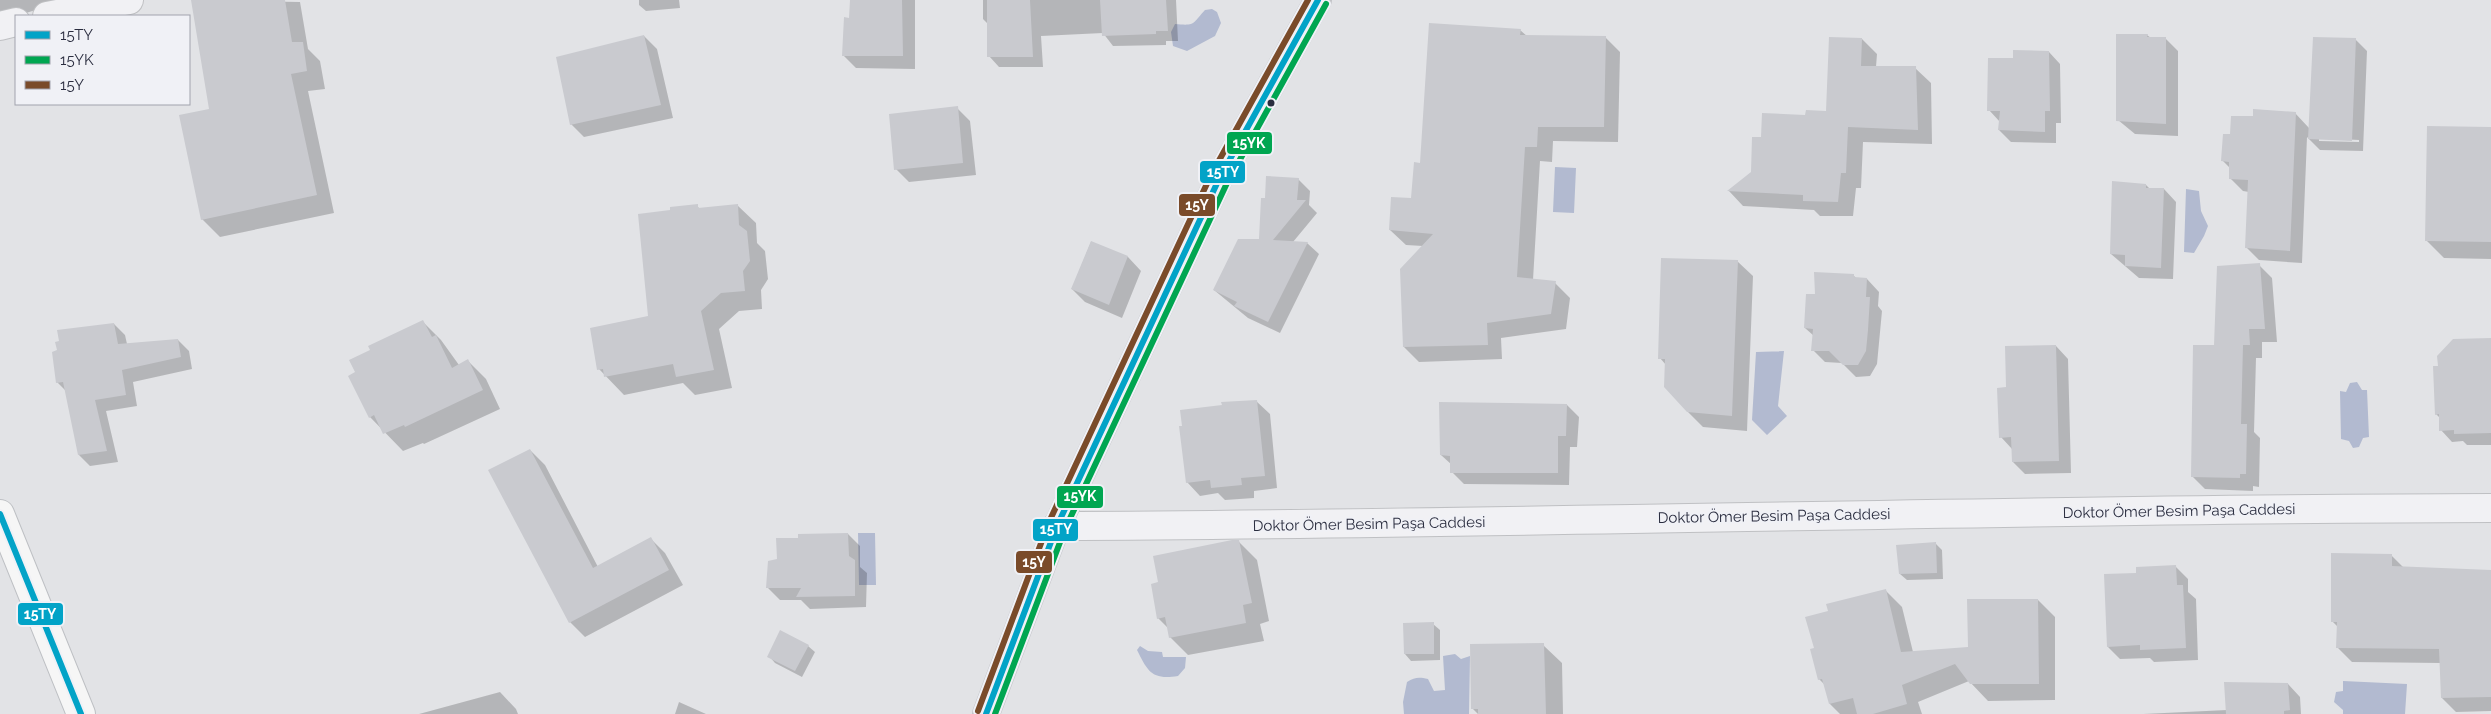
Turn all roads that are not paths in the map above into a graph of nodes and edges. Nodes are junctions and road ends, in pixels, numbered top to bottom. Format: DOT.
graph roads {
  1 [pos="130,0"];
  2 [pos="1318,0"];
  3 [pos="52,15"];
  4 [pos="15,22"];
  5 [pos="0,26"];
  6 [pos="2491,508"];
  7 [pos="0,514"];
  8 [pos="1058,526"];
  9 [pos="81,714"];
  10 [pos="986,714"];
  1 -- 3 [label="street"];
  2 -- 8 [label="street"];
  4 -- 5 [label="street"];
  6 -- 8 [label="street, Doktor Ömer Besim Paşa Caddesi"];
  7 -- 9 [label="main road"];
  8 -- 10 [label="street"];
}
